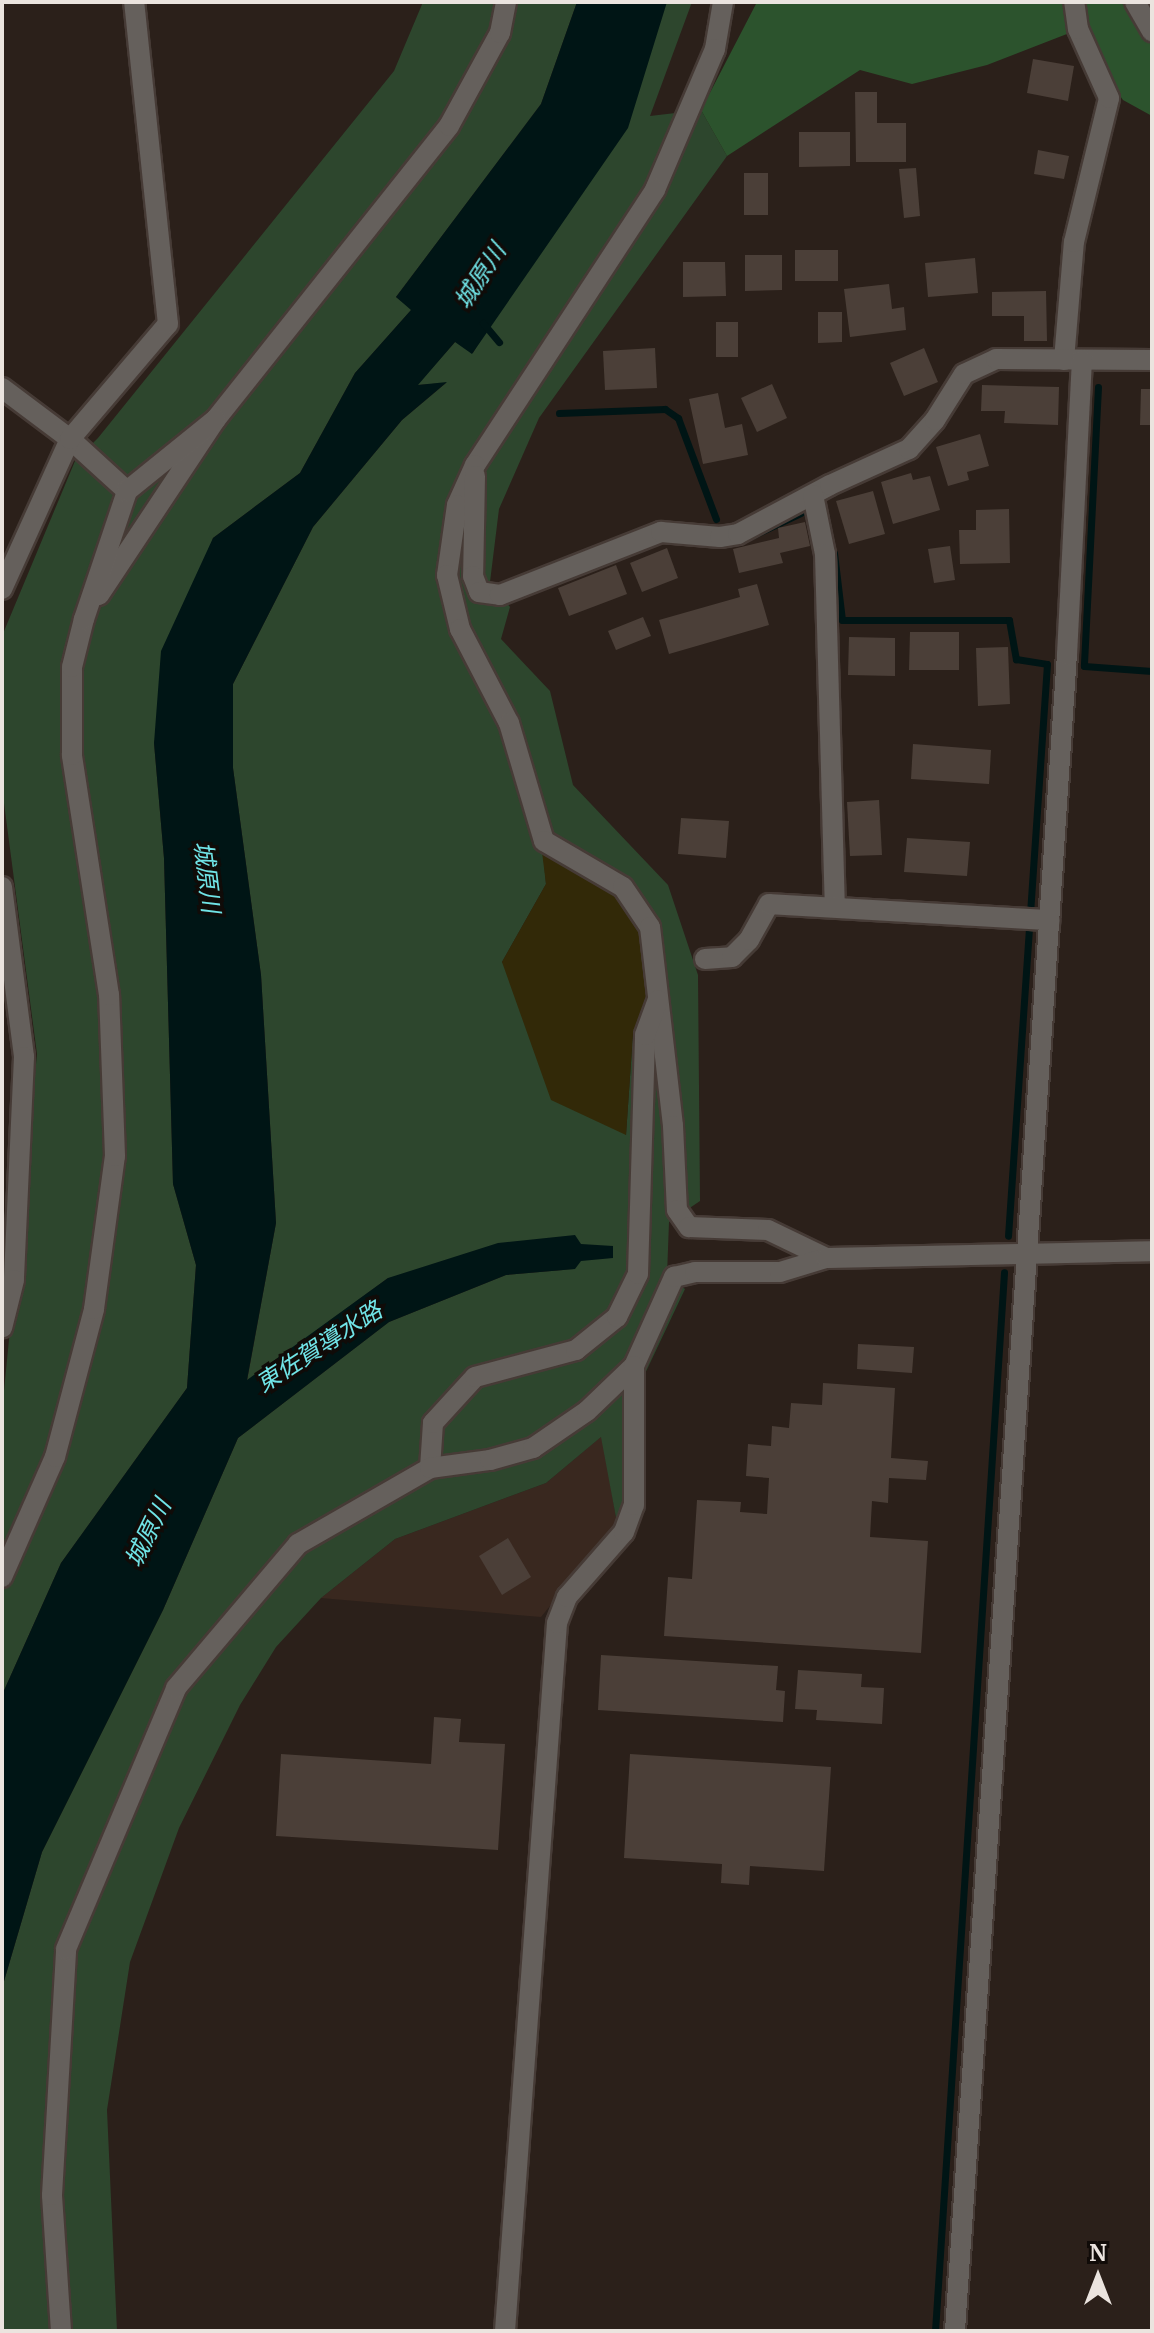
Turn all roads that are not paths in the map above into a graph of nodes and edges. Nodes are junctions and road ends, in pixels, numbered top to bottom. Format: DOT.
graph roads {
  1 [pos="134,2"];
  2 [pos="506,2"];
  3 [pos="723,2"];
  4 [pos="1074,2"];
  5 [pos="1135,2"];
  6 [pos="1152,31"];
  7 [pos="1073,360"];
  8 [pos="1152,360"];
  9 [pos="2,388"];
  10 [pos="216,419"];
  11 [pos="70,439"];
  12 [pos="475,465"];
  13 [pos="127,491"];
  14 [pos="813,495"];
  15 [pos="2,589"];
  16 [pos="84,619"];
  17 [pos="2,887"];
  18 [pos="835,907"];
  19 [pos="1050,920"];
  20 [pos="705,959"];
  21 [pos="660,994"];
  22 [pos="1152,1251"];
  23 [pos="1028,1253"];
  24 [pos="826,1258"];
  25 [pos="2,1328"];
  26 [pos="634,1366"];
  27 [pos="430,1468"];
  28 [pos="2,1577"];
  29 [pos="61,2331"];
  30 [pos="505,2331"];
  31 [pos="955,2331"];
  1 -- 11 [label="street"];
  2 -- 10 [label="street"];
  3 -- 12 [label="street"];
  4 -- 7 [label="street"];
  5 -- 6 [label="street"];
  7 -- 8 [label="street"];
  7 -- 14 [label="street"];
  7 -- 19 [label="street"];
  9 -- 11 [label="street"];
  10 -- 13 [label="street"];
  10 -- 16 [label="street"];
  11 -- 13 [label="street"];
  11 -- 15 [label="street"];
  12 -- 14 [label="street"];
  12 -- 21 [label="street"];
  13 -- 16 [label="street"];
  14 -- 18 [label="street"];
  16 -- 28 [label="street"];
  17 -- 25 [label="street"];
  18 -- 19 [label="street"];
  18 -- 20 [label="street"];
  19 -- 23 [label="street"];
  21 -- 24 [label="street"];
  21 -- 27 [label="street"];
  22 -- 23 [label="street"];
  23 -- 24 [label="street"];
  23 -- 31 [label="street"];
  24 -- 26 [label="street"];
  26 -- 27 [label="street"];
  26 -- 30 [label="street"];
  27 -- 29 [label="street"];
}
